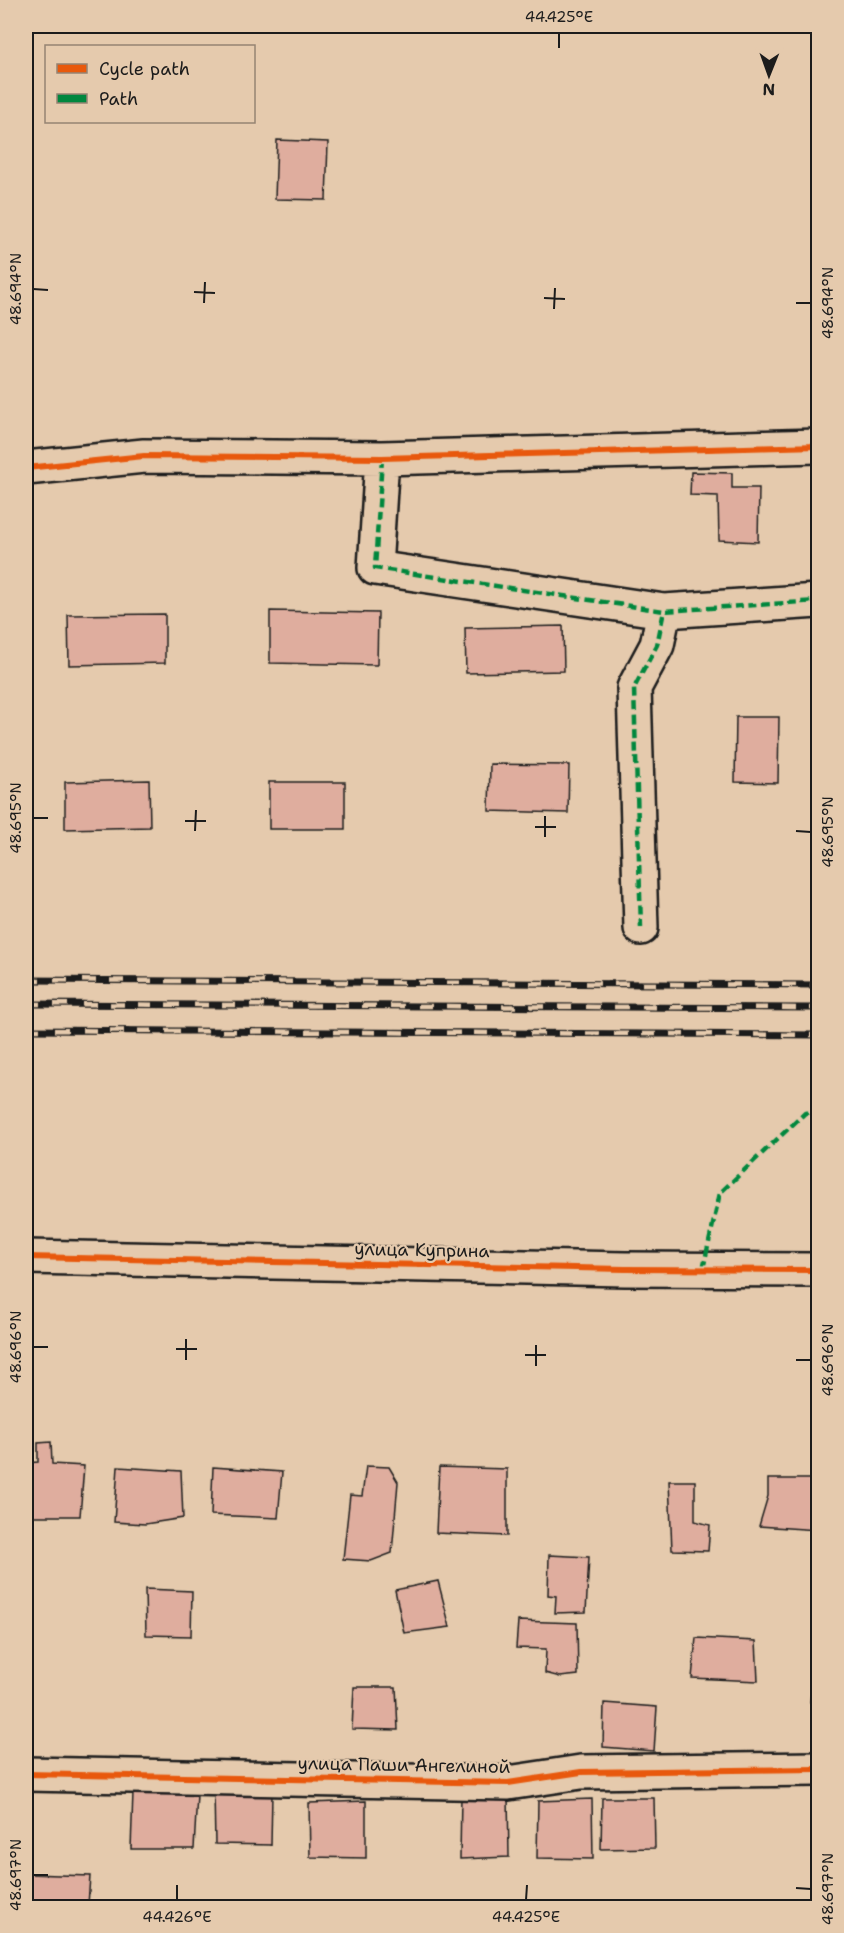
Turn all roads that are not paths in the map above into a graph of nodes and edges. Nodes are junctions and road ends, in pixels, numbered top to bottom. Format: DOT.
graph roads {
  1 [pos="819,446"];
  2 [pos="382,458"];
  3 [pos="26,468"];
  4 [pos="819,601"];
  5 [pos="664,611"];
  6 [pos="641,928"];
  7 [pos="26,1257"];
  8 [pos="819,1270"];
  9 [pos="819,1769"];
  10 [pos="26,1774"];
  1 -- 2 [label="street"];
  2 -- 3 [label="street"];
  2 -- 5 [label="street"];
  4 -- 5 [label="street"];
  5 -- 6 [label="street"];
  7 -- 8 [label="street, улица Куприна"];
  9 -- 10 [label="street, улица Паши Ангелиной"];
}
